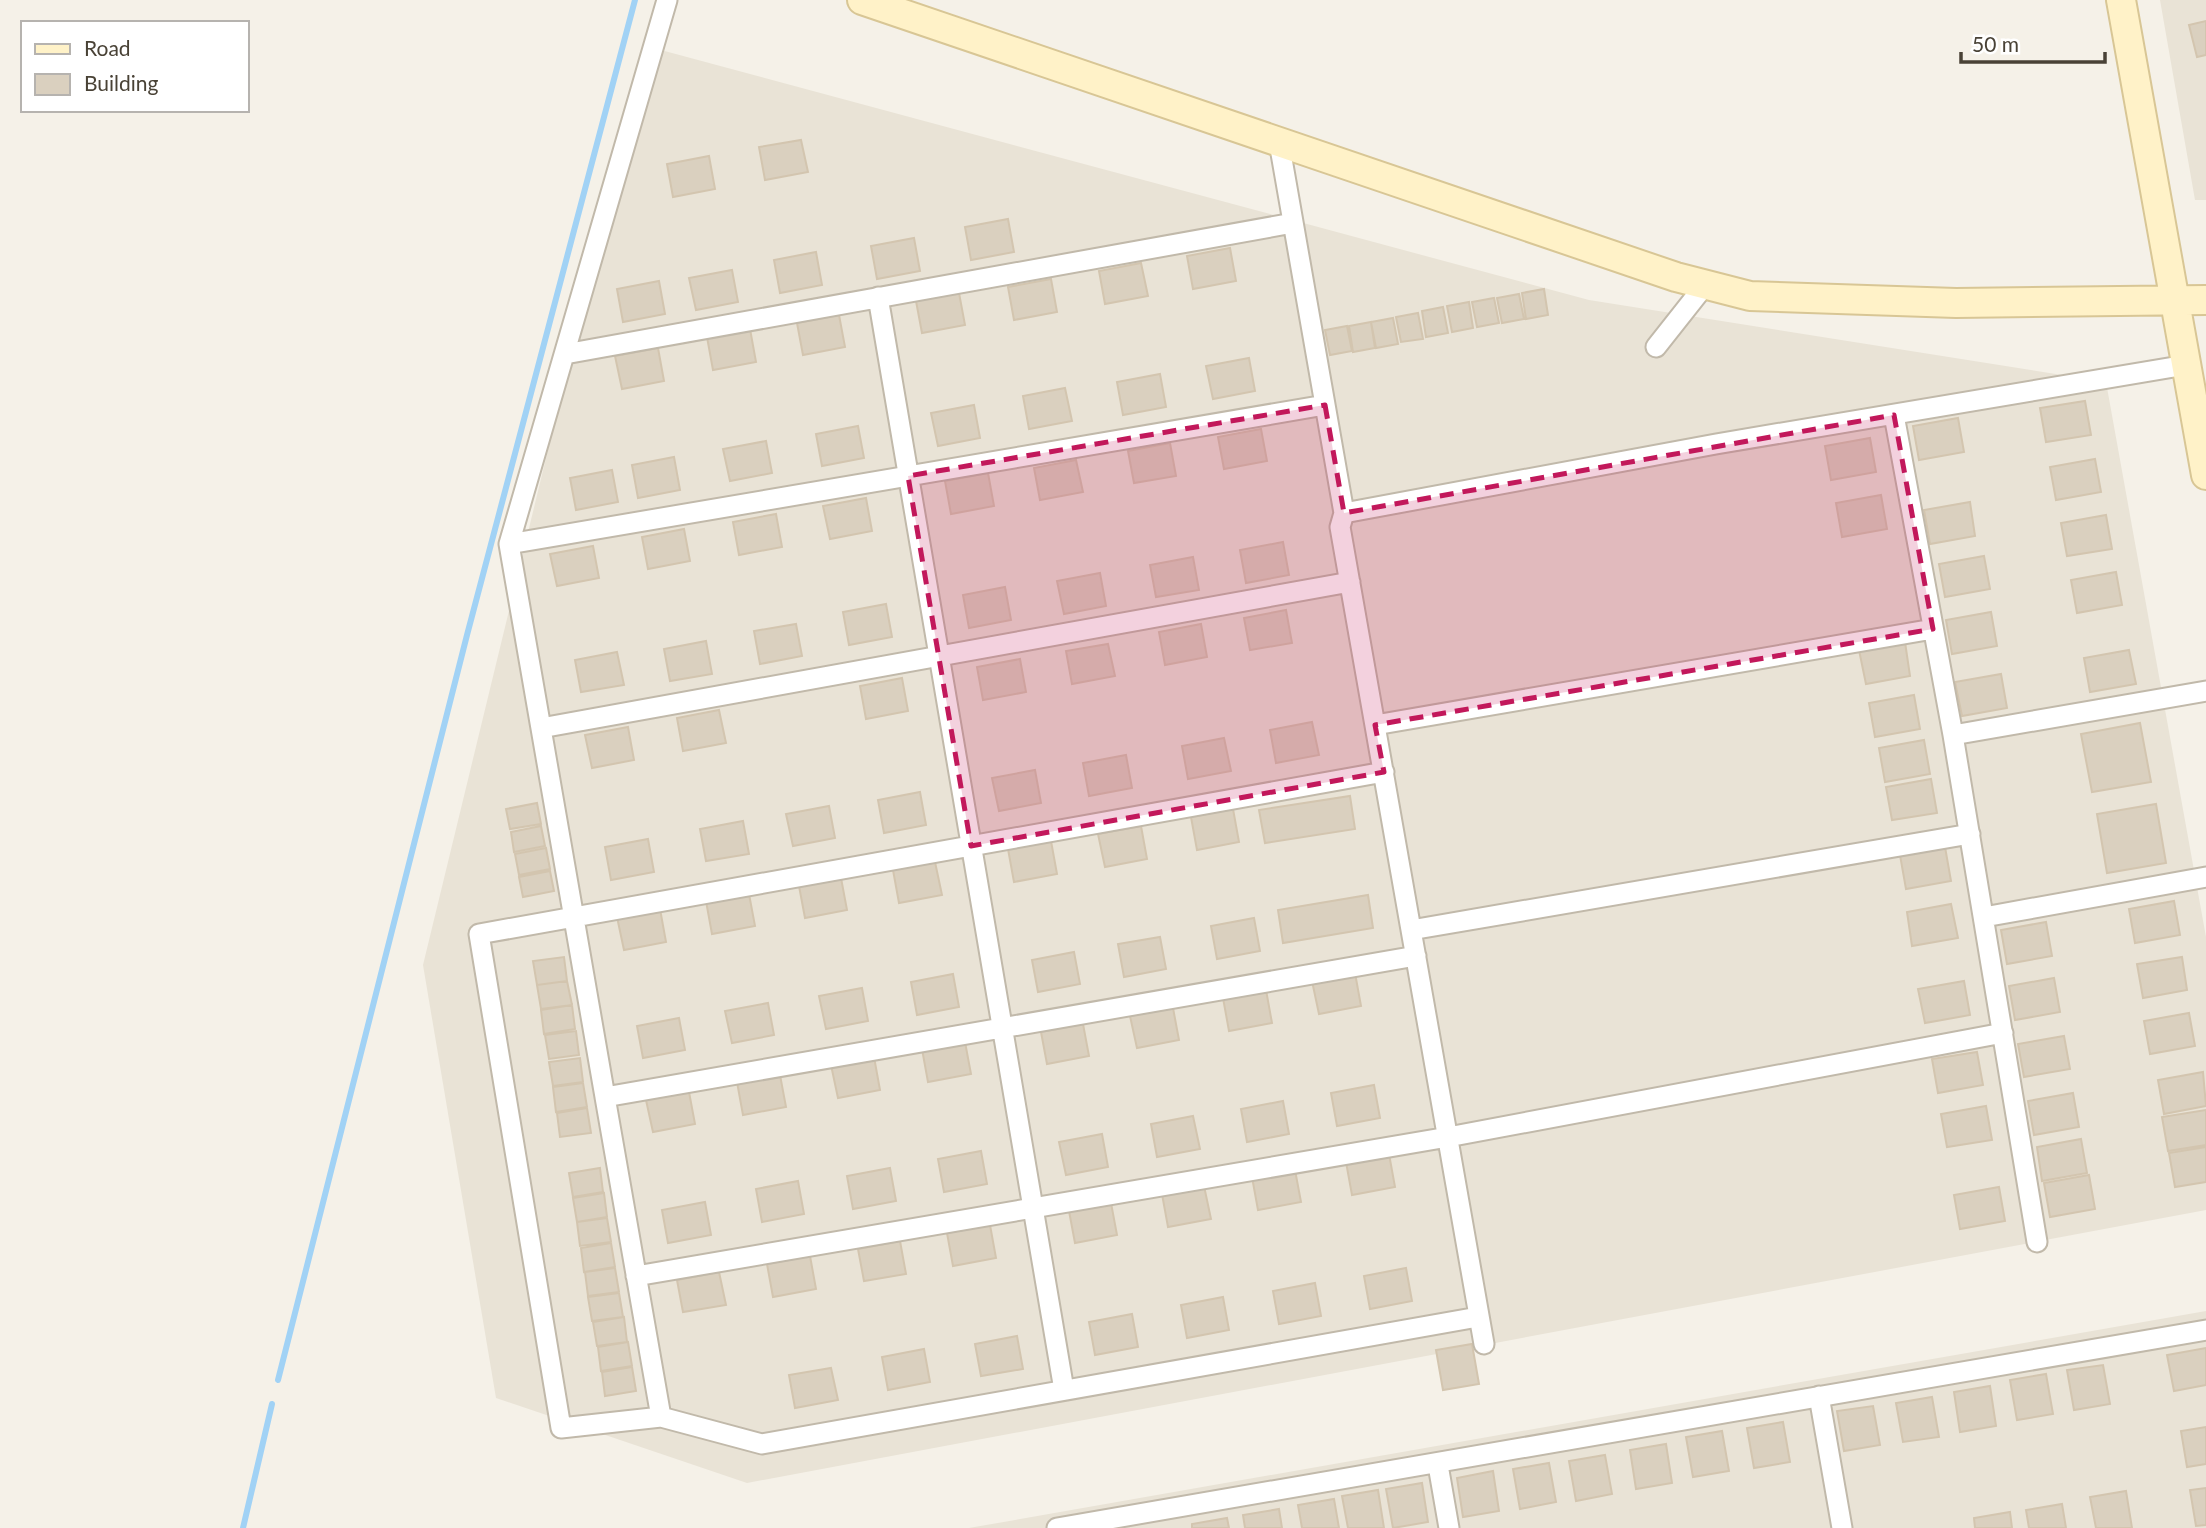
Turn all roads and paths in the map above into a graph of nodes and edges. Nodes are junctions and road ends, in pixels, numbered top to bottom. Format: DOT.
graph roads {
  1 [pos="667,0"];
  2 [pos="862,0"];
  3 [pos="2121,0"];
  4 [pos="1279,142"];
  5 [pos="1293,223"];
  6 [pos="1705,285"];
  7 [pos="878,297"];
  8 [pos="2173,300"];
  9 [pos="2206,300"];
  10 [pos="1656,347"];
  11 [pos="565,354"];
  12 [pos="2186,365"];
  13 [pos="1325,405"];
  14 [pos="1894,415"];
  15 [pos="2206,475"];
  16 [pos="908,476"];
  17 [pos="1344,513"];
  18 [pos="509,544"];
  19 [pos="1350,582"];
  20 [pos="1933,629"];
  21 [pos="939,656"];
  22 [pos="2206,691"];
  23 [pos="1375,725"];
  24 [pos="541,728"];
  25 [pos="1953,735"];
  26 [pos="1384,772"];
  27 [pos="1970,834"];
  28 [pos="971,846"];
  29 [pos="2206,877"];
  30 [pos="574,917"];
  31 [pos="1984,917"];
  32 [pos="1411,930"];
  33 [pos="1416,956"];
  34 [pos="1002,1028"];
  35 [pos="2003,1033"];
  36 [pos="605,1097"];
  37 [pos="1448,1137"];
  38 [pos="1033,1208"];
  39 [pos="2036,1242"];
  40 [pos="636,1276"];
  41 [pos="1478,1317"];
  42 [pos="2206,1330"];
  43 [pos="1484,1344"];
  44 [pos="1064,1390"];
  45 [pos="1819,1396"];
  46 [pos="661,1417"];
  47 [pos="1438,1465"];
  48 [pos="1059,1528"];
  49 [pos="1449,1528"];
  50 [pos="1842,1528"];
  1 -- 11 [label="street"];
  2 -- 4 [label="main road"];
  3 -- 8 [label="main road"];
  4 -- 5 [label="street"];
  4 -- 6 [label="main road"];
  5 -- 7 [label="street"];
  5 -- 13 [label="street"];
  6 -- 8 [label="main road"];
  6 -- 10 [label="street"];
  7 -- 11 [label="street"];
  7 -- 16 [label="street"];
  8 -- 9 [label="main road"];
  8 -- 12 [label="main road"];
  11 -- 18 [label="street"];
  12 -- 14 [label="street"];
  12 -- 15 [label="main road"];
  13 -- 16 [label="street"];
  13 -- 17 [label="street"];
  14 -- 17 [label="street"];
  14 -- 20 [label="street"];
  16 -- 18 [label="street"];
  16 -- 21 [label="street"];
  17 -- 19 [label="street"];
  18 -- 24 [label="street"];
  19 -- 21 [label="street"];
  19 -- 23 [label="street"];
  20 -- 23 [label="street"];
  20 -- 25 [label="street"];
  21 -- 24 [label="street"];
  21 -- 28 [label="street"];
  22 -- 25 [label="street"];
  23 -- 26 [label="street"];
  24 -- 30 [label="street"];
  25 -- 27 [label="street"];
  26 -- 28 [label="street"];
  26 -- 32 [label="street"];
  27 -- 31 [label="street"];
  27 -- 32 [label="street"];
  28 -- 30 [label="street"];
  28 -- 34 [label="street"];
  29 -- 31 [label="street"];
  30 -- 36 [label="street"];
  30 -- 46 [label="street"];
  31 -- 35 [label="street"];
  32 -- 33 [label="street"];
  33 -- 34 [label="street"];
  33 -- 37 [label="street"];
  34 -- 36 [label="street"];
  34 -- 38 [label="street"];
  35 -- 37 [label="street"];
  35 -- 39 [label="street"];
  36 -- 40 [label="street"];
  37 -- 38 [label="street"];
  37 -- 41 [label="street"];
  38 -- 40 [label="street"];
  38 -- 44 [label="street"];
  40 -- 46 [label="street"];
  41 -- 43 [label="street"];
  41 -- 44 [label="street"];
  42 -- 45 [label="street"];
  44 -- 46 [label="street"];
  45 -- 47 [label="street"];
  45 -- 50 [label="street"];
  47 -- 48 [label="street"];
  47 -- 49 [label="street"];
}
